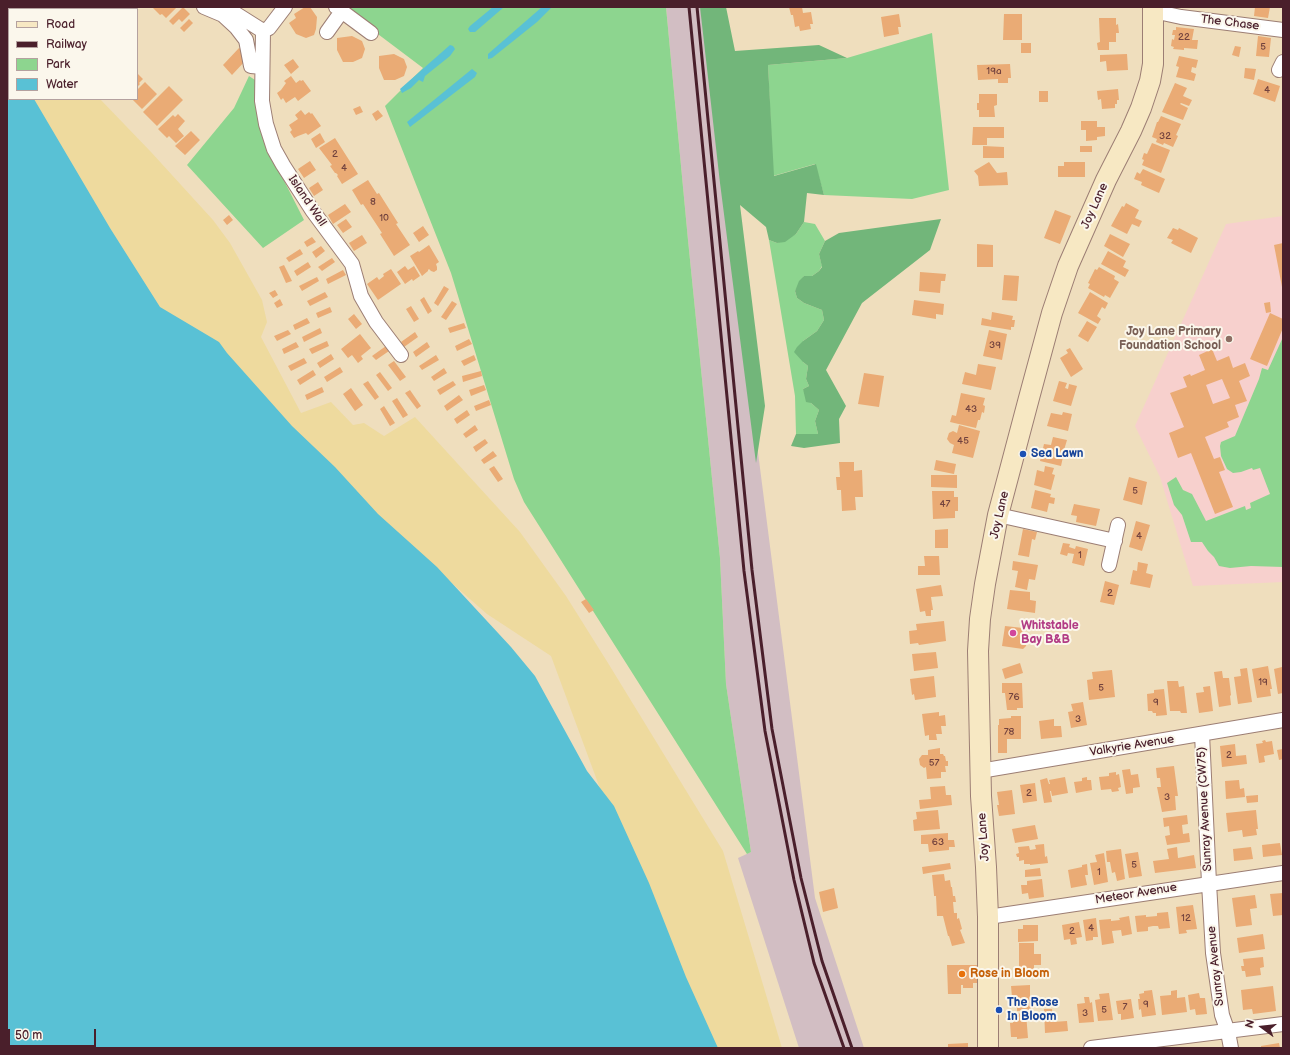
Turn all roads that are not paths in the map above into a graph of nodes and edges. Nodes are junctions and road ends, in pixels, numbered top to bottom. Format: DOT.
graph roads {
  1 [pos="204,7"];
  2 [pos="225,7"];
  3 [pos="285,7"];
  4 [pos="339,9"];
  5 [pos="1153,9"];
  6 [pos="1283,30"];
  7 [pos="262,31"];
  8 [pos="327,32"];
  9 [pos="371,33"];
  10 [pos="262,66"];
  11 [pos="401,355"];
  12 [pos="998,515"];
  13 [pos="1118,525"];
  14 [pos="1115,541"];
  15 [pos="1109,564"];
  16 [pos="1283,720"];
  17 [pos="1202,734"];
  18 [pos="980,771"];
  19 [pos="1283,872"];
  20 [pos="1209,883"];
  21 [pos="988,917"];
  22 [pos="1283,1024"];
  23 [pos="1228,1032"];
  24 [pos="988,1048"];
  25 [pos="1091,1048"];
  26 [pos="1231,1048"];
  1 -- 10 [label="street"];
  2 -- 7 [label="street"];
  3 -- 7 [label="street"];
  4 -- 8 [label="street"];
  4 -- 9 [label="street"];
  5 -- 6 [label="street, The Chase"];
  5 -- 12 [label="street, Joy Lane"];
  7 -- 10 [label="street, Island Wall"];
  10 -- 11 [label="street, Island Wall"];
  12 -- 14 [label="street"];
  12 -- 18 [label="street, Joy Lane"];
  13 -- 14 [label="street"];
  14 -- 15 [label="street"];
  16 -- 17 [label="street, Valkyrie Avenue"];
  17 -- 18 [label="street, Valkyrie Avenue"];
  17 -- 20 [label="street, Sunray Avenue (CW75)"];
  18 -- 21 [label="street, Joy Lane"];
  19 -- 20 [label="street, Meteor Avenue"];
  20 -- 21 [label="street, Meteor Avenue"];
  20 -- 23 [label="street, Sunray Avenue"];
  21 -- 24 [label="street, Joy Lane"];
  22 -- 23 [label="street"];
  23 -- 25 [label="street"];
  23 -- 26 [label="street, Sunray Avenue"];
}
